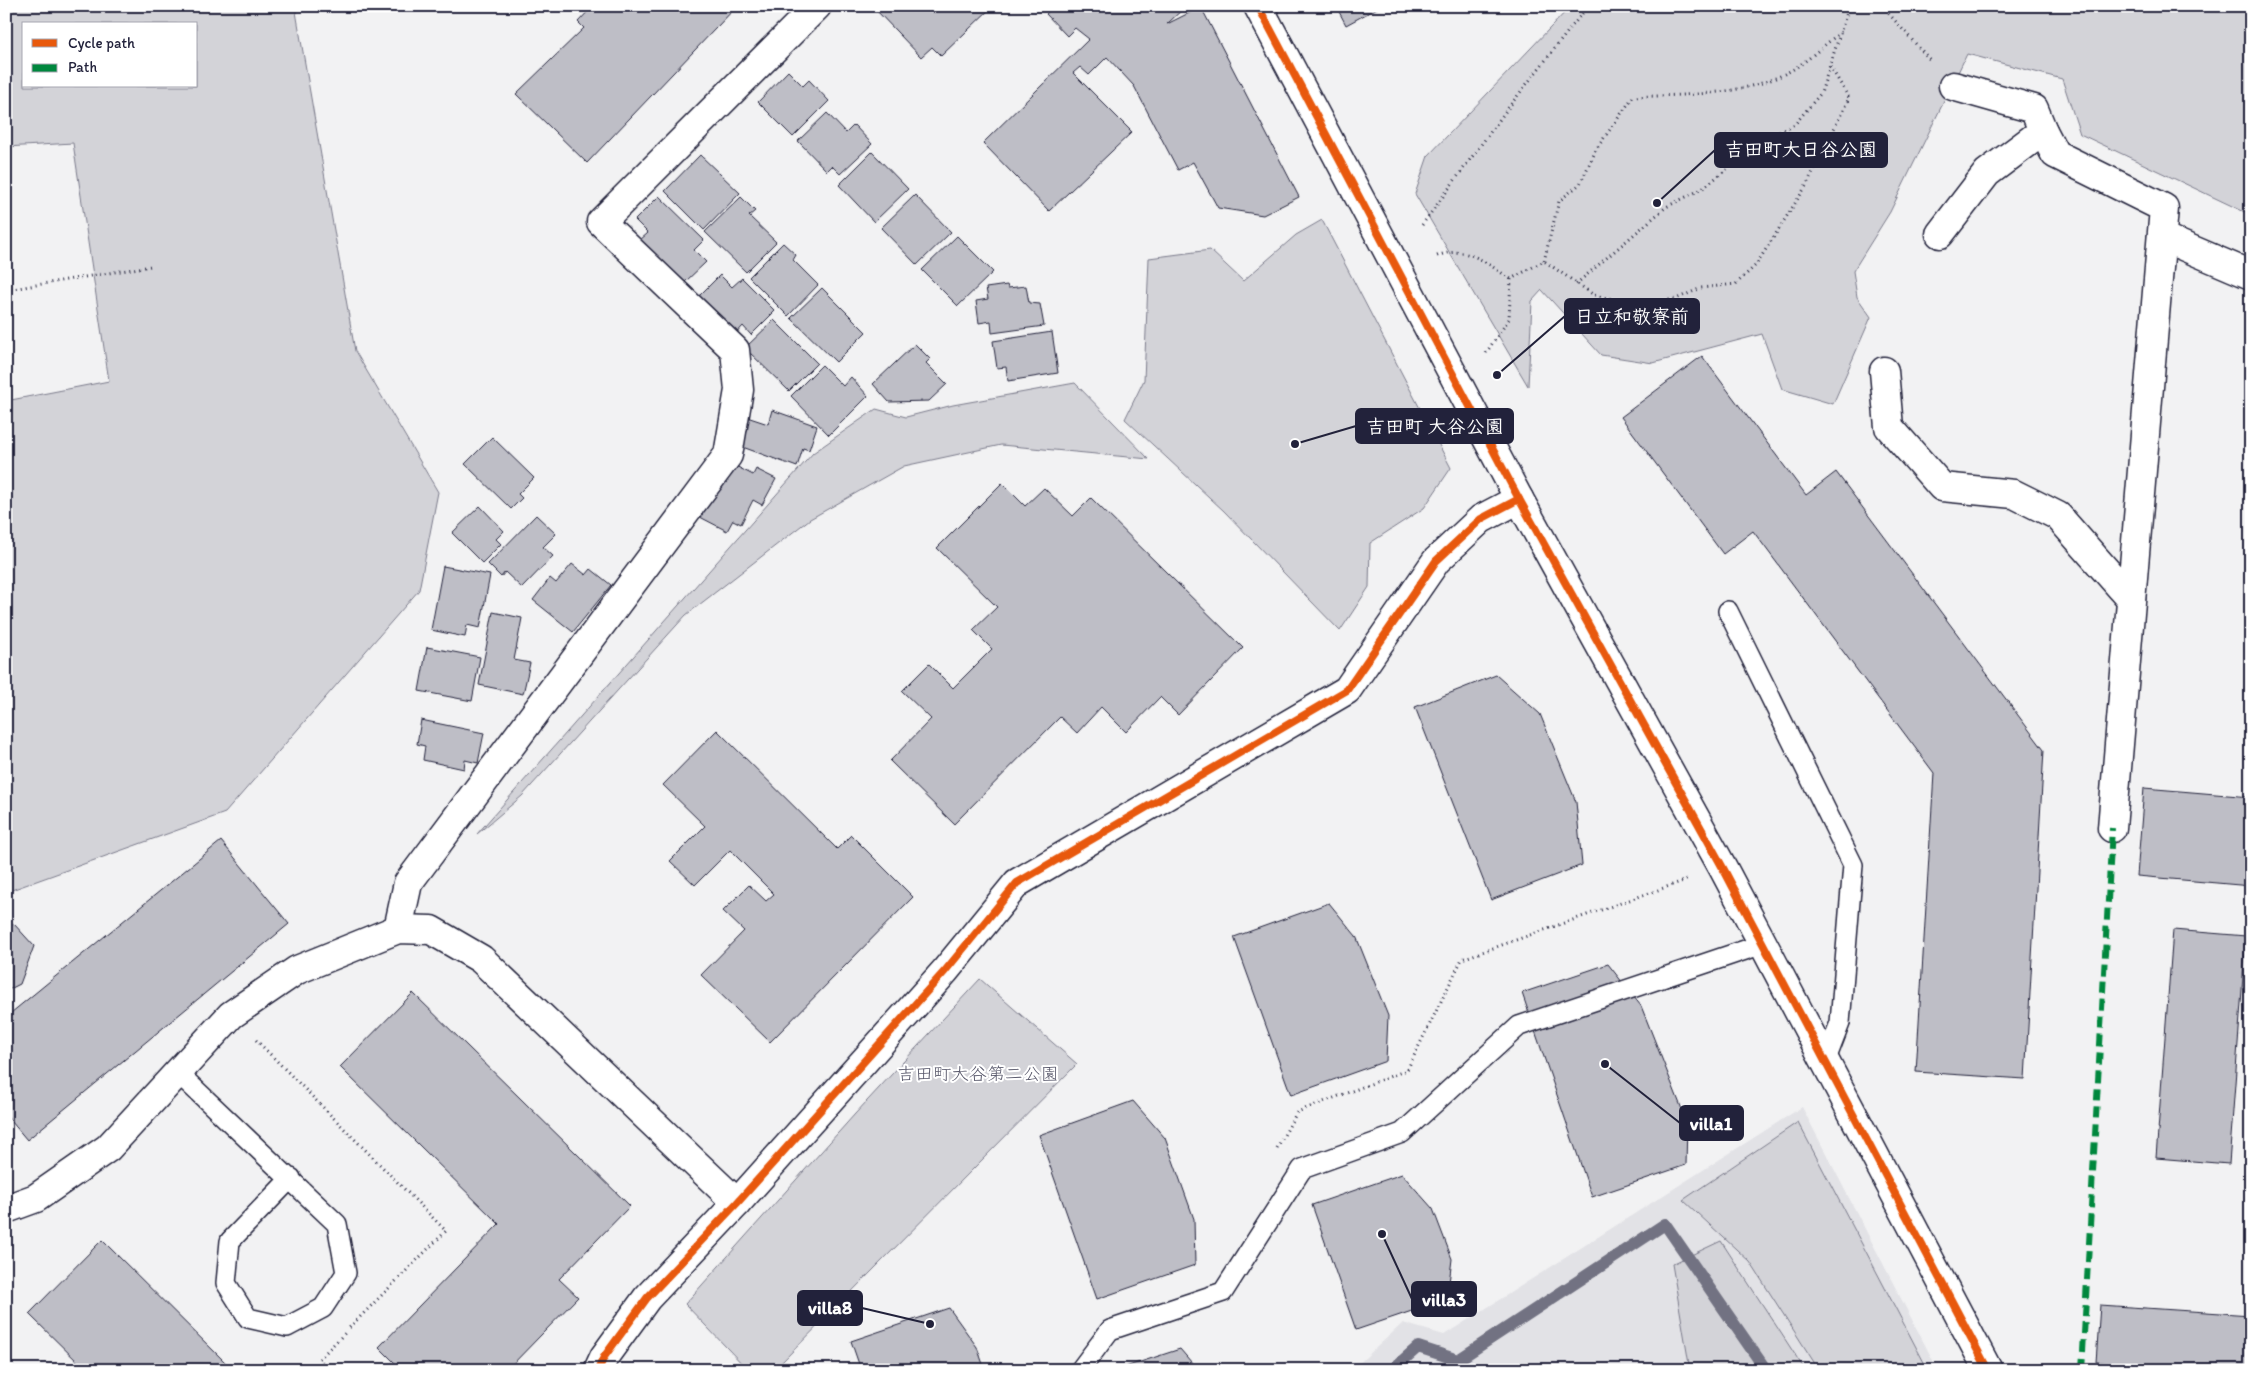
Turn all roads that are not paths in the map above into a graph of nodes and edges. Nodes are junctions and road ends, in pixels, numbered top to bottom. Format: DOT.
graph roads {
  1 [pos="817,6"];
  2 [pos="1258,6"];
  3 [pos="1953,86"];
  4 [pos="2043,131"];
  5 [pos="1940,234"];
  6 [pos="2162,237"];
  7 [pos="2251,275"];
  8 [pos="1884,371"];
  9 [pos="1519,499"];
  10 [pos="2131,598"];
  11 [pos="1728,611"];
  12 [pos="2112,828"];
  13 [pos="398,928"];
  14 [pos="1763,944"];
  15 [pos="1825,1062"];
  16 [pos="178,1073"];
  17 [pos="291,1178"];
  18 [pos="737,1203"];
  19 [pos="6,1209"];
  20 [pos="598,1370"];
  21 [pos="1080,1370"];
  22 [pos="1988,1370"];
  1 -- 13 [label="street"];
  2 -- 9 [label="street"];
  3 -- 4 [label="street"];
  4 -- 5 [label="street"];
  4 -- 6 [label="street"];
  6 -- 7 [label="street"];
  6 -- 10 [label="street"];
  8 -- 10 [label="street"];
  9 -- 14 [label="street"];
  9 -- 18 [label="street"];
  10 -- 12 [label="street"];
  11 -- 15 [label="lane"];
  13 -- 16 [label="street"];
  13 -- 18 [label="street"];
  14 -- 15 [label="street"];
  14 -- 21 [label="lane"];
  15 -- 22 [label="street"];
  16 -- 17 [label="lane"];
  16 -- 19 [label="street"];
  17 -- 17 [label="lane"];
  18 -- 20 [label="street"];
}
